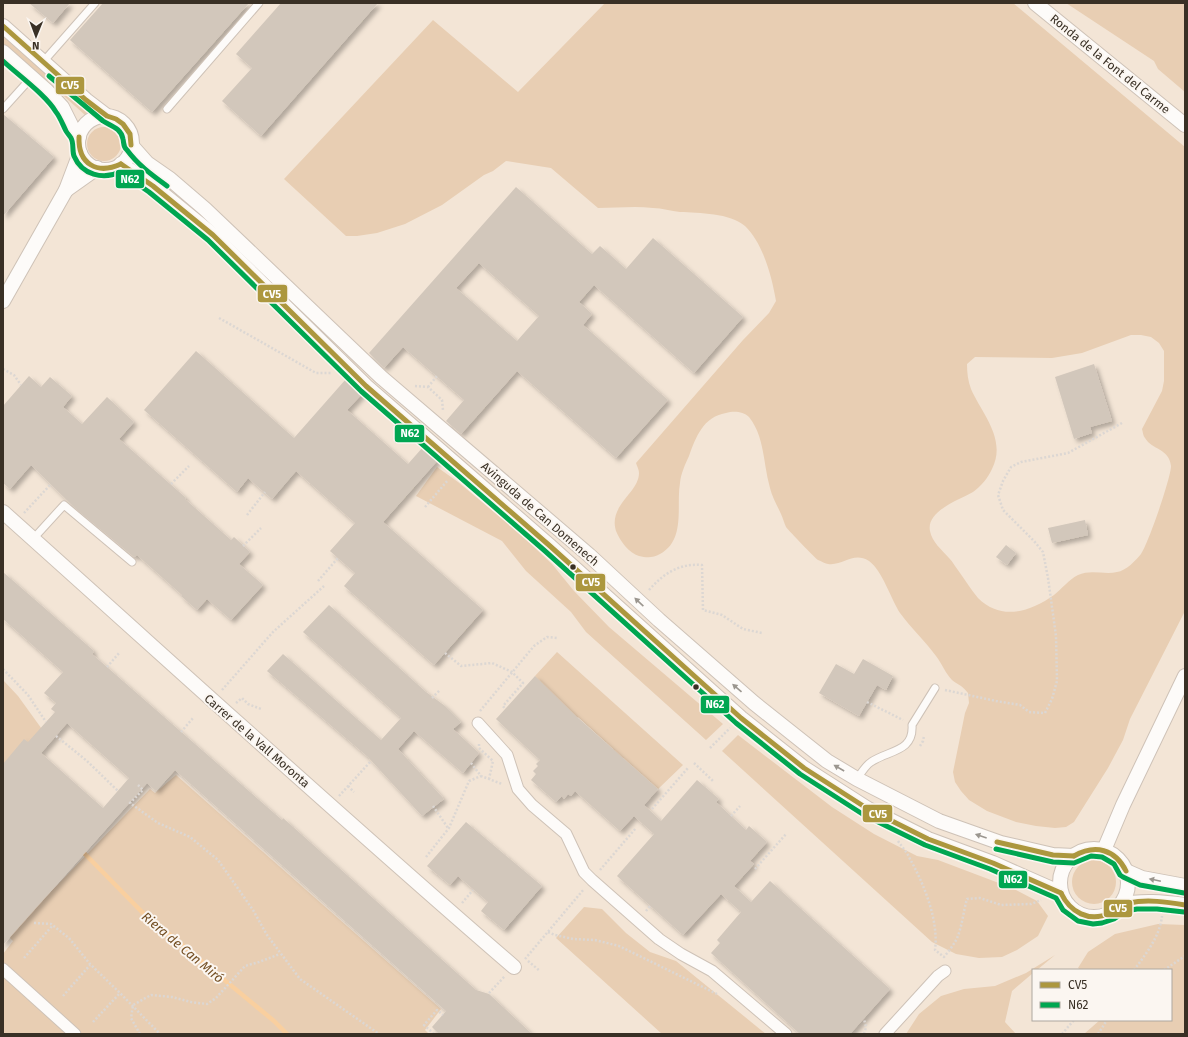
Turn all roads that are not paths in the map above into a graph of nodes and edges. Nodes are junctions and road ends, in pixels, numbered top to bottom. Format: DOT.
graph roads {
  1 [pos="95,3"];
  2 [pos="258,3"];
  3 [pos="1035,3"];
  4 [pos="3,26"];
  5 [pos="3,52"];
  6 [pos="43,62"];
  7 [pos="31,78"];
  8 [pos="3,109"];
  9 [pos="167,109"];
  10 [pos="107,116"];
  11 [pos="1185,125"];
  12 [pos="79,137"];
  13 [pos="131,145"];
  14 [pos="80,153"];
  15 [pos="121,164"];
  16 [pos="97,168"];
  17 [pos="66,190"];
  18 [pos="3,301"];
  19 [pos="3,512"];
  20 [pos="33,539"];
  21 [pos="132,562"];
  22 [pos="1185,676"];
  23 [pos="935,688"];
  24 [pos="478,718"];
  25 [pos="857,779"];
  26 [pos="1104,850"];
  27 [pos="1074,856"];
  28 [pos="1126,871"];
  29 [pos="1185,886"];
  30 [pos="1061,893"];
  31 [pos="1185,905"];
  32 [pos="1120,906"];
  33 [pos="3,969"];
  34 [pos="945,971"];
  35 [pos="509,972"];
  36 [pos="74,1034"];
  37 [pos="786,1034"];
  38 [pos="885,1034"];
  1 -- 6 [label="lane"];
  2 -- 9 [label="lane"];
  3 -- 11 [label="street, Ronda de la Font del Carme"];
  4 -- 6 [label="street"];
  5 -- 7 [label="street"];
  6 -- 10 [label="street"];
  7 -- 8 [label="lane"];
  7 -- 12 [label="street"];
  10 -- 12 [label="street"];
  10 -- 13 [label="street"];
  12 -- 14 [label="street"];
  13 -- 15 [label="street"];
  25 -- 13 [label="street, Avinguda de Can Domenech, one-way"];
  14 -- 16 [label="street"];
  14 -- 17 [label="street"];
  15 -- 16 [label="street"];
  15 -- 30 [label="street, Avinguda de Can Domenech"];
  16 -- 17 [label="street"];
  17 -- 18 [label="street"];
  19 -- 20 [label="street, Carrer de la Vall Moronta"];
  20 -- 21 [label="lane"];
  20 -- 35 [label="street, Carrer de la Vall Moronta"];
  22 -- 26 [label="street"];
  23 -- 25 [label="lane"];
  24 -- 37 [label="street"];
  27 -- 25 [label="street, Avinguda de Can Domenech, one-way"];
  26 -- 27 [label="street"];
  26 -- 28 [label="street"];
  27 -- 30 [label="street"];
  29 -- 28 [label="street, one-way"];
  28 -- 32 [label="street"];
  30 -- 32 [label="street"];
  31 -- 32 [label="street"];
  33 -- 36 [label="street"];
  34 -- 38 [label="street"];
}
